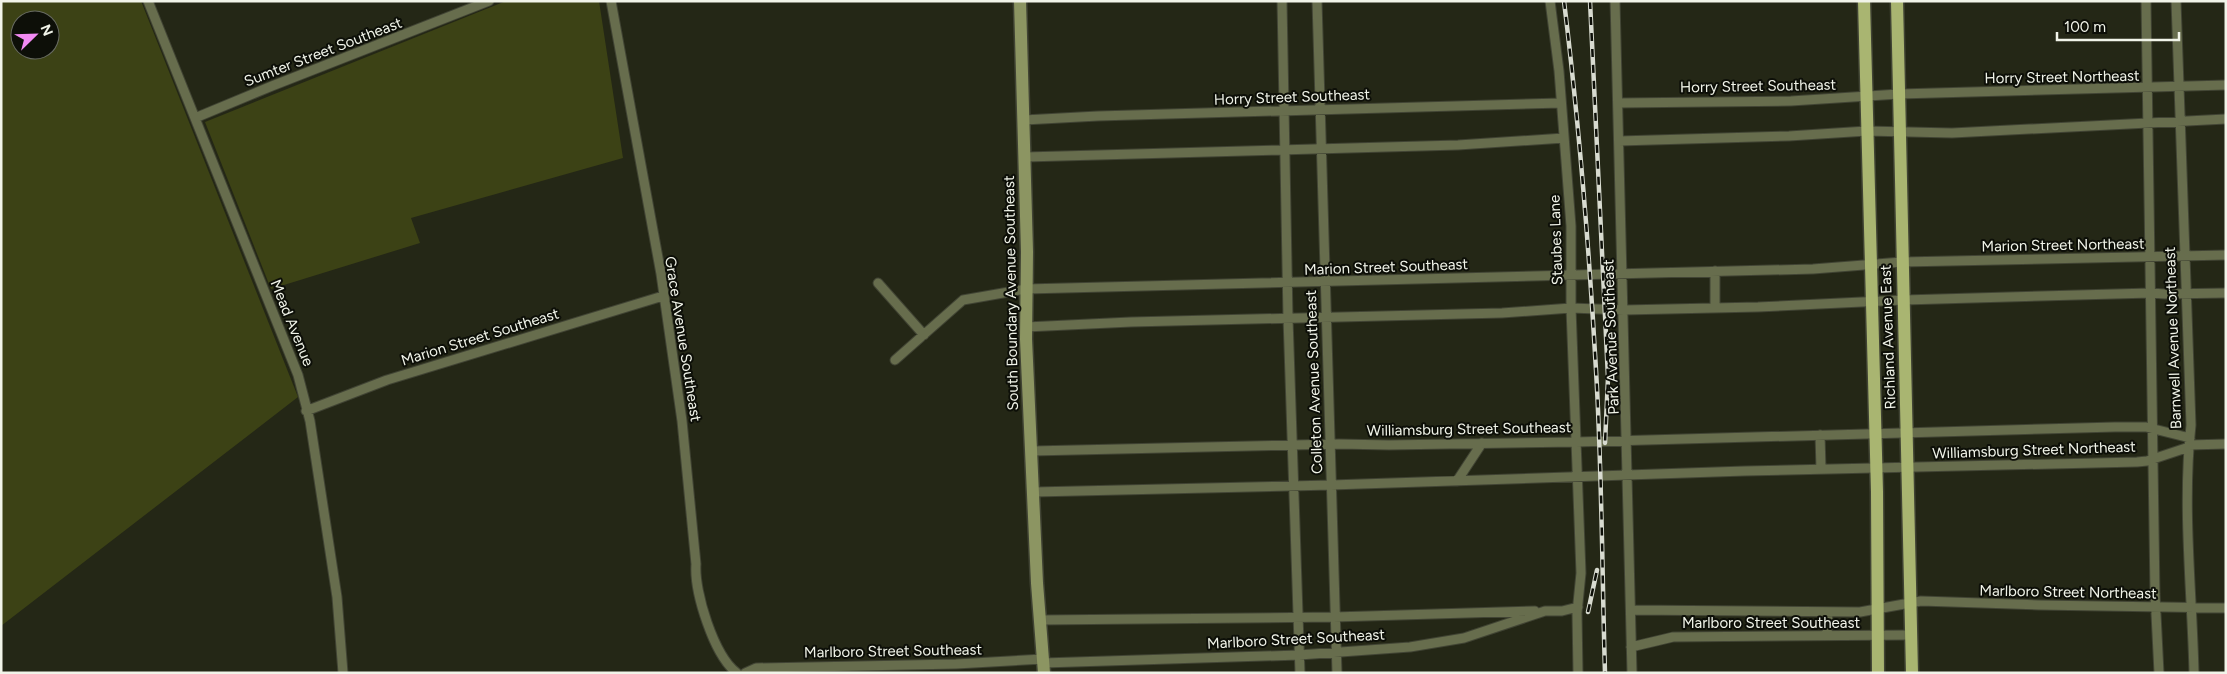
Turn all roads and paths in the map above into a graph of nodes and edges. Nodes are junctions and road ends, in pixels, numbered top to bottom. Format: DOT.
graph roads {
  1 [pos="148,1"];
  2 [pos="489,1"];
  3 [pos="611,1"];
  4 [pos="1020,1"];
  5 [pos="1282,1"];
  6 [pos="1317,1"];
  7 [pos="1550,1"];
  8 [pos="1615,1"];
  9 [pos="1864,1"];
  10 [pos="1897,1"];
  11 [pos="2146,1"];
  12 [pos="2176,1"];
  13 [pos="2226,85"];
  14 [pos="2178,87"];
  15 [pos="2147,88"];
  16 [pos="1899,94"];
  17 [pos="1866,97"];
  18 [pos="1561,103"];
  19 [pos="1618,103"];
  20 [pos="1320,109"];
  21 [pos="1284,112"];
  22 [pos="195,118"];
  23 [pos="2226,119"];
  24 [pos="1024,120"];
  25 [pos="2180,122"];
  26 [pos="2148,124"];
  27 [pos="1867,131"];
  28 [pos="1900,131"];
  29 [pos="1564,138"];
  30 [pos="1620,141"];
  31 [pos="1322,148"];
  32 [pos="1285,150"];
  33 [pos="1025,157"];
  34 [pos="2226,255"];
  35 [pos="2151,257"];
  36 [pos="2184,257"];
  37 [pos="1902,262"];
  38 [pos="1870,264"];
  39 [pos="1715,271"];
  40 [pos="1623,273"];
  41 [pos="1572,275"];
  42 [pos="1325,282"];
  43 [pos="878,283"];
  44 [pos="1288,284"];
  45 [pos="1026,289"];
  46 [pos="2151,293"];
  47 [pos="2226,293"];
  48 [pos="2185,294"];
  49 [pos="663,296"];
  50 [pos="1904,300"];
  51 [pos="1872,302"];
  52 [pos="1715,307"];
  53 [pos="1571,308"];
  54 [pos="1624,310"];
  55 [pos="1325,317"];
  56 [pos="1288,318"];
  57 [pos="1026,327"];
  58 [pos="924,335"];
  59 [pos="895,360"];
  60 [pos="306,411"];
  61 [pos="2153,429"];
  62 [pos="1906,432"];
  63 [pos="1875,433"];
  64 [pos="1820,435"];
  65 [pos="1627,440"];
  66 [pos="1576,442"];
  67 [pos="2189,442"];
  68 [pos="1482,443"];
  69 [pos="1330,444"];
  70 [pos="2226,444"];
  71 [pos="1293,445"];
  72 [pos="1032,451"];
  73 [pos="2153,459"];
  74 [pos="1876,468"];
  75 [pos="1907,468"];
  76 [pos="1821,469"];
  77 [pos="1628,476"];
  78 [pos="1579,478"];
  79 [pos="1457,481"];
  80 [pos="1331,485"];
  81 [pos="1294,486"];
  82 [pos="1034,492"];
  83 [pos="1910,602"];
  84 [pos="1578,607"];
  85 [pos="2156,607"];
  86 [pos="2191,607"];
  87 [pos="1877,608"];
  88 [pos="2226,608"];
  89 [pos="1631,610"];
  90 [pos="1545,611"];
  91 [pos="1828,612"];
  92 [pos="1298,617"];
  93 [pos="1334,617"];
  94 [pos="1040,620"];
  95 [pos="1827,635"];
  96 [pos="1911,635"];
  97 [pos="1878,636"];
  98 [pos="1632,646"];
  99 [pos="1336,653"];
  100 [pos="1300,655"];
  101 [pos="1043,665"];
  102 [pos="343,673"];
  103 [pos="737,673"];
  104 [pos="745,673"];
  105 [pos="1300,673"];
  106 [pos="1337,673"];
  107 [pos="1578,673"];
  108 [pos="1632,673"];
  109 [pos="1878,673"];
  110 [pos="1912,673"];
  111 [pos="2159,673"];
  112 [pos="2194,673"];
  1 -- 22 [label="street, Mead Avenue"];
  2 -- 22 [label="street, Sumter Street Southeast"];
  3 -- 49 [label="street, Grace Avenue Southeast"];
  4 -- 24 [label="street, South Boundary Avenue Southeast"];
  5 -- 21 [label="street, Colleton Avenue Southeast"];
  6 -- 20 [label="street, Colleton Avenue Southeast"];
  7 -- 18 [label="street, Staubes Lane"];
  8 -- 19 [label="street, Park Avenue Southeast"];
  9 -- 17 [label="main road, Richland Avenue East"];
  10 -- 16 [label="main road, Richland Avenue East"];
  11 -- 15 [label="street, Barnwell Avenue Northeast"];
  12 -- 14 [label="street, Barnwell Avenue Northeast"];
  13 -- 14 [label="street, Horry Street Northeast"];
  14 -- 15 [label="street, Horry Street Northeast"];
  14 -- 25 [label="street, Barnwell Avenue Northeast"];
  15 -- 16 [label="street, Horry Street Northeast"];
  15 -- 26 [label="street, Barnwell Avenue Northeast"];
  16 -- 17 [label="street, Horry Street Southeast"];
  16 -- 28 [label="main road, Richland Avenue East"];
  17 -- 19 [label="street, Horry Street Southeast"];
  17 -- 27 [label="main road, Richland Avenue East"];
  18 -- 20 [label="street, Horry Street Southeast"];
  18 -- 29 [label="street, Staubes Lane"];
  19 -- 30 [label="street, Park Avenue Southeast"];
  20 -- 21 [label="street, Horry Street Southeast"];
  20 -- 31 [label="street, Colleton Avenue Southeast"];
  21 -- 24 [label="street, Horry Street Southeast"];
  21 -- 32 [label="street, Colleton Avenue Southeast"];
  22 -- 60 [label="street, Mead Avenue"];
  23 -- 25 [label="street"];
  24 -- 33 [label="street, South Boundary Avenue Southeast"];
  25 -- 26 [label="street"];
  25 -- 36 [label="street, Barnwell Avenue Northeast"];
  26 -- 28 [label="street"];
  26 -- 35 [label="street, Barnwell Avenue Northeast"];
  27 -- 28 [label="street"];
  27 -- 30 [label="street"];
  27 -- 38 [label="main road, Richland Avenue East"];
  28 -- 37 [label="main road, Richland Avenue East"];
  29 -- 31 [label="street"];
  29 -- 41 [label="street, Staubes Lane"];
  30 -- 40 [label="street, Park Avenue Southeast"];
  31 -- 32 [label="street"];
  31 -- 42 [label="street, Colleton Avenue Southeast"];
  32 -- 33 [label="street"];
  32 -- 44 [label="street, Colleton Avenue Southeast"];
  33 -- 45 [label="street, South Boundary Avenue Southeast"];
  34 -- 36 [label="street, Marion Street Northeast"];
  35 -- 36 [label="street, Marion Street Northeast"];
  35 -- 37 [label="street, Marion Street Northeast"];
  35 -- 46 [label="street, Barnwell Avenue Northeast"];
  36 -- 48 [label="street, Barnwell Avenue Northeast"];
  37 -- 38 [label="street, Marion Street Southeast"];
  37 -- 50 [label="main road, Richland Avenue East"];
  38 -- 39 [label="street, Marion Street Southeast"];
  38 -- 51 [label="main road, Richland Avenue East"];
  39 -- 40 [label="street, Marion Street Southeast"];
  39 -- 52 [label="street"];
  40 -- 41 [label="street, Marion Street Southeast"];
  40 -- 54 [label="street, Park Avenue Southeast"];
  41 -- 42 [label="street, Marion Street Southeast"];
  41 -- 53 [label="street, Staubes Lane"];
  42 -- 44 [label="street, Marion Street Southeast"];
  42 -- 55 [label="street, Colleton Avenue Southeast"];
  43 -- 58 [label="street"];
  44 -- 45 [label="street, Marion Street Southeast"];
  44 -- 56 [label="street, Colleton Avenue Southeast"];
  45 -- 57 [label="street, South Boundary Avenue Southeast"];
  45 -- 58 [label="street, Marion Street Southeast"];
  46 -- 48 [label="street"];
  46 -- 50 [label="street"];
  46 -- 61 [label="street, Barnwell Avenue Northeast"];
  47 -- 48 [label="street"];
  48 -- 67 [label="street, Barnwell Avenue Northeast"];
  49 -- 60 [label="street, Marion Street Southeast"];
  49 -- 103 [label="street, Grace Avenue Southeast"];
  50 -- 51 [label="street"];
  50 -- 62 [label="main road, Richland Avenue East"];
  51 -- 52 [label="street"];
  51 -- 63 [label="main road, Richland Avenue East"];
  52 -- 54 [label="street"];
  53 -- 54 [label="street"];
  53 -- 55 [label="street"];
  53 -- 66 [label="street, Staubes Lane"];
  54 -- 65 [label="street, Park Avenue Southeast"];
  55 -- 56 [label="street"];
  55 -- 69 [label="street, Colleton Avenue Southeast"];
  56 -- 57 [label="street"];
  56 -- 71 [label="street, Colleton Avenue Southeast"];
  57 -- 72 [label="street, South Boundary Avenue Southeast"];
  58 -- 59 [label="street, Marion Street Southeast"];
  60 -- 102 [label="street, Mead Avenue"];
  61 -- 62 [label="street, Williamsburg Street Northeast"];
  61 -- 67 [label="street, Williamsburg Street Northeast"];
  61 -- 73 [label="street, Barnwell Avenue Northeast"];
  62 -- 63 [label="street, Williamsburg Street Southeast"];
  62 -- 75 [label="main road, Richland Avenue East"];
  63 -- 64 [label="street, Williamsburg Street Southeast"];
  63 -- 74 [label="main road, Richland Avenue East"];
  64 -- 65 [label="street, Williamsburg Street Southeast"];
  64 -- 76 [label="street"];
  65 -- 66 [label="street, Williamsburg Street Southeast"];
  65 -- 77 [label="street, Park Avenue Southeast"];
  66 -- 68 [label="street, Williamsburg Street Southeast"];
  66 -- 78 [label="street, Staubes Lane"];
  67 -- 70 [label="street"];
  67 -- 73 [label="street, Williamsburg Street Northeast"];
  67 -- 86 [label="street, Barnwell Avenue Northeast"];
  68 -- 69 [label="street, Williamsburg Street Southeast"];
  68 -- 79 [label="street"];
  69 -- 71 [label="street, Williamsburg Street Southeast"];
  69 -- 80 [label="street, Colleton Avenue Southeast"];
  71 -- 72 [label="street, Williamsburg Street Southeast"];
  71 -- 81 [label="street, Colleton Avenue Southeast"];
  72 -- 82 [label="street, South Boundary Avenue Southeast"];
  73 -- 75 [label="street, Williamsburg Street Northeast"];
  73 -- 85 [label="street, Barnwell Avenue Northeast"];
  74 -- 75 [label="street"];
  74 -- 76 [label="street"];
  74 -- 87 [label="main road, Richland Avenue East"];
  75 -- 83 [label="main road, Richland Avenue East"];
  76 -- 77 [label="street"];
  77 -- 78 [label="street"];
  77 -- 89 [label="street, Park Avenue Southeast"];
  78 -- 79 [label="street"];
  78 -- 84 [label="street"];
  79 -- 80 [label="street"];
  80 -- 81 [label="street"];
  80 -- 93 [label="street, Colleton Avenue Southeast"];
  81 -- 82 [label="street"];
  81 -- 92 [label="street, Colleton Avenue Southeast"];
  82 -- 94 [label="street, South Boundary Avenue Southeast"];
  83 -- 85 [label="street, Marlboro Street Northeast"];
  83 -- 87 [label="street, Marlboro Street Southeast"];
  83 -- 96 [label="main road, Richland Avenue East"];
  84 -- 90 [label="street, Marlboro Street Southeast"];
  84 -- 107 [label="street"];
  85 -- 86 [label="street, Marlboro Street Northeast"];
  85 -- 111 [label="street, Barnwell Avenue Northeast"];
  86 -- 88 [label="street, Marlboro Street Northeast"];
  86 -- 112 [label="street, Barnwell Avenue Northeast"];
  87 -- 91 [label="street, Marlboro Street Southeast"];
  87 -- 97 [label="main road, Richland Avenue East"];
  89 -- 91 [label="street, Marlboro Street Southeast"];
  89 -- 98 [label="street, Park Avenue Southeast"];
  90 -- 93 [label="street, Marlboro Street Southeast"];
  90 -- 99 [label="street, Marlboro Street Southeast"];
  91 -- 95 [label="street"];
  92 -- 93 [label="street, Marlboro Street Southeast"];
  92 -- 94 [label="street, Marlboro Street Southeast"];
  92 -- 100 [label="street, Colleton Avenue Southeast"];
  93 -- 99 [label="street, Colleton Avenue Southeast"];
  94 -- 101 [label="street, South Boundary Avenue Southeast"];
  95 -- 97 [label="street, Marlboro Street Southeast"];
  95 -- 98 [label="street, Marlboro Street Southeast"];
  96 -- 97 [label="street, Marlboro Street Southeast"];
  96 -- 110 [label="main road, Richland Avenue East"];
  97 -- 109 [label="main road, Richland Avenue East"];
  98 -- 108 [label="street, Park Avenue Southeast"];
  99 -- 100 [label="street, Marlboro Street Southeast"];
  99 -- 106 [label="street, Colleton Avenue Southeast"];
  100 -- 101 [label="street, Marlboro Street Southeast"];
  100 -- 105 [label="street, Colleton Avenue Southeast"];
  101 -- 104 [label="street, Marlboro Street Southeast"];
}
